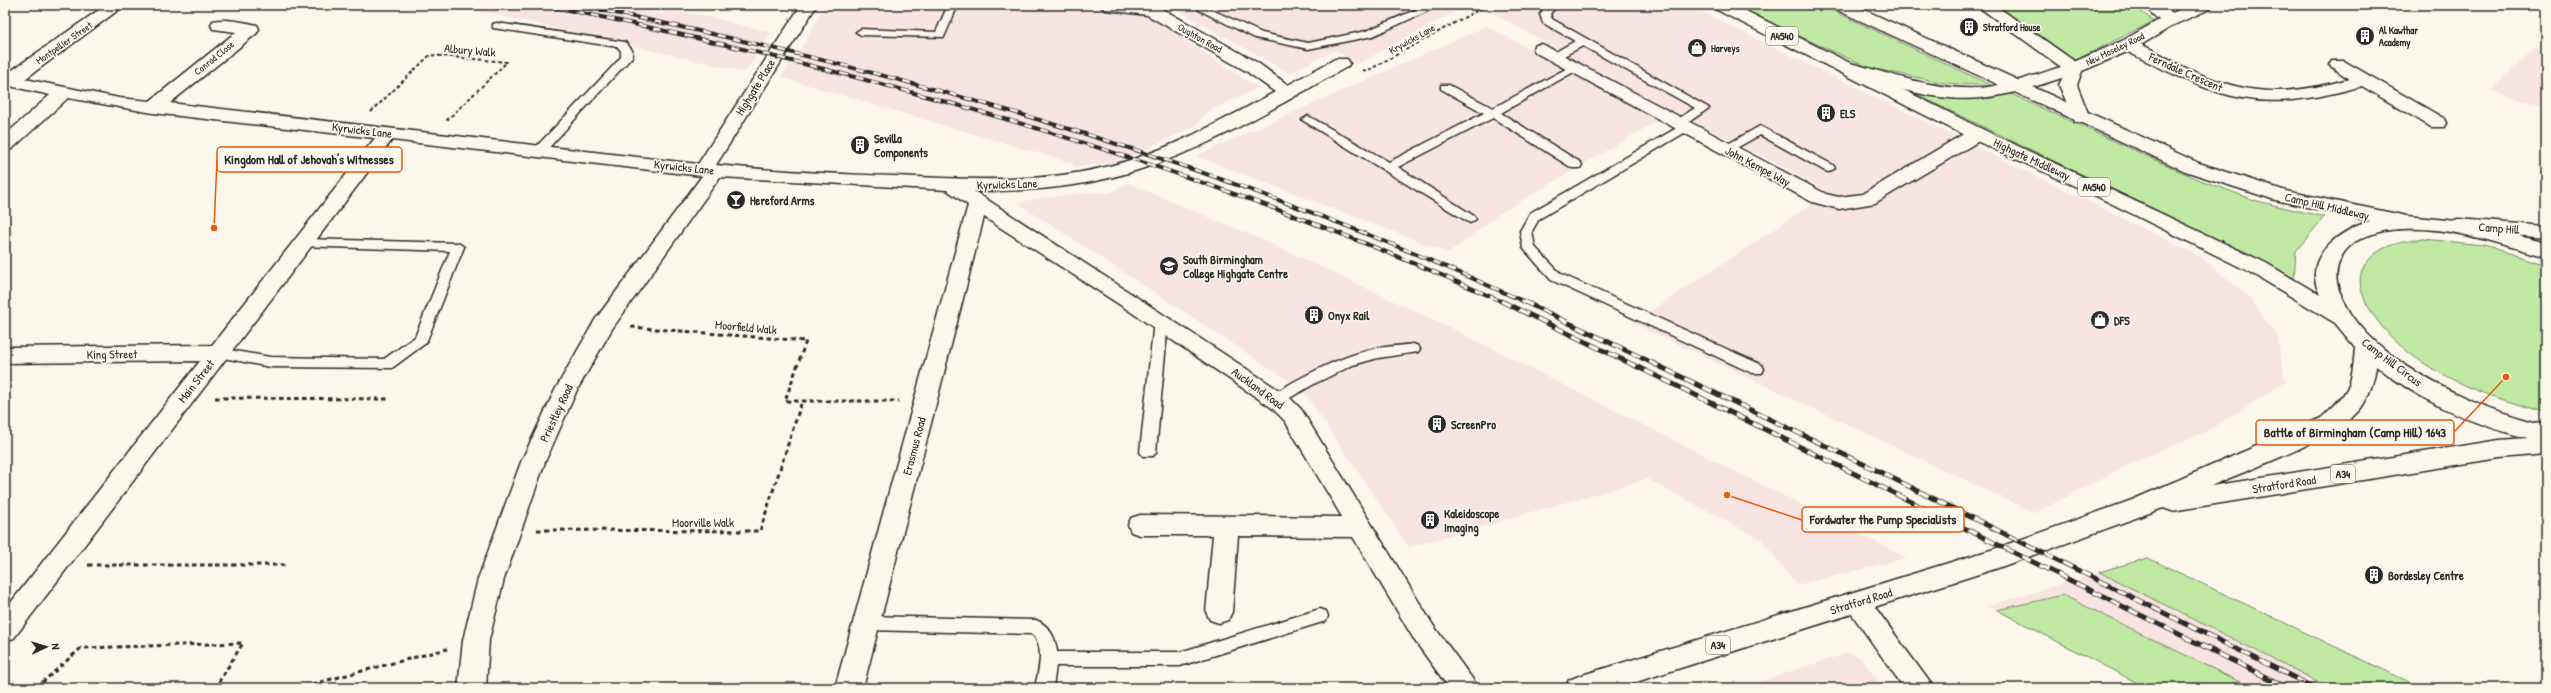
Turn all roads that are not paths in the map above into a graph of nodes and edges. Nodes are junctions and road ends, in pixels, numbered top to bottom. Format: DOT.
graph roads {
  1 [pos="117,5"];
  2 [pos="809,5"];
  3 [pos="954,5"];
  4 [pos="1106,5"];
  5 [pos="1436,5"];
  6 [pos="1552,5"];
  7 [pos="1721,5"];
  8 [pos="1841,5"];
  9 [pos="1984,5"];
  10 [pos="2150,5"];
  11 [pos="2204,5"];
  12 [pos="1204,10"];
  13 [pos="2170,20"];
  14 [pos="219,25"];
  15 [pos="496,26"];
  16 [pos="861,32"];
  17 [pos="1584,42"];
  18 [pos="2128,45"];
  19 [pos="1549,52"];
  20 [pos="1342,63"];
  21 [pos="2338,64"];
  22 [pos="1843,66"];
  23 [pos="1576,67"];
  24 [pos="2075,68"];
  25 [pos="8,80"];
  26 [pos="2364,80"];
  27 [pos="2015,85"];
  28 [pos="1445,88"];
  29 [pos="65,91"];
  30 [pos="1287,92"];
  31 [pos="153,108"];
  32 [pos="1493,113"];
  33 [pos="2081,118"];
  34 [pos="1308,120"];
  35 [pos="2438,123"];
  36 [pos="1683,125"];
  37 [pos="388,133"];
  38 [pos="1977,134"];
  39 [pos="5,145"];
  40 [pos="1725,148"];
  41 [pos="539,151"];
  42 [pos="1576,165"];
  43 [pos="1390,167"];
  44 [pos="1829,168"];
  45 [pos="709,171"];
  46 [pos="952,185"];
  47 [pos="978,204"];
  48 [pos="1470,219"];
  49 [pos="2406,222"];
  50 [pos="2452,225"];
  51 [pos="2546,232"];
  52 [pos="304,243"];
  53 [pos="2546,250"];
  54 [pos="2341,317"];
  55 [pos="1160,321"];
  56 [pos="2366,346"];
  57 [pos="1413,349"];
  58 [pos="218,353"];
  59 [pos="5,355"];
  60 [pos="1757,369"];
  61 [pos="1276,399"];
  62 [pos="2546,434"];
  63 [pos="2546,446"];
  64 [pos="1148,452"];
  65 [pos="2141,507"];
  66 [pos="1140,525"];
  67 [pos="1226,527"];
  68 [pos="1359,527"];
  69 [pos="1857,603"];
  70 [pos="1219,612"];
  71 [pos="1320,616"];
  72 [pos="866,623"];
  73 [pos="5,630"];
  74 [pos="1048,659"];
  75 [pos="472,688"];
  76 [pos="849,688"];
  77 [pos="1044,688"];
  78 [pos="1465,688"];
  79 [pos="1580,688"];
  80 [pos="1920,688"];
  1 -- 25 [label="main road, Montpellier Street"];
  2 -- 45 [label="main road, Highgate Place"];
  3 -- 16 [label="lane"];
  4 -- 30 [label="main road, Oughton Road"];
  5 -- 12 [label="lane"];
  6 -- 17 [label="lane"];
  7 -- 22 [label="main road, Highgate Middleway / A4540"];
  8 -- 27 [label="main road"];
  9 -- 24 [label="main road"];
  10 -- 13 [label="main road"];
  11 -- 13 [label="main road, New Moseley Road"];
  13 -- 18 [label="main road, New Moseley Road"];
  14 -- 31 [label="main road, Conrad Close"];
  15 -- 41 [label="lane"];
  17 -- 19 [label="lane"];
  17 -- 36 [label="lane"];
  18 -- 24 [label="main road, New Moseley Road"];
  18 -- 26 [label="main road, Ferndale Crescent"];
  19 -- 23 [label="main road, John Kempe Way"];
  20 -- 30 [label="main road, Kyrwicks Lane"];
  21 -- 26 [label="main road"];
  22 -- 27 [label="main road"];
  22 -- 38 [label="main road, Highgate Middleway / A4540"];
  23 -- 32 [label="lane"];
  23 -- 36 [label="main road, John Kempe Way"];
  24 -- 27 [label="main road"];
  24 -- 33 [label="main road, New Moseley Road"];
  25 -- 29 [label="main road, Kyrwicks Lane"];
  26 -- 35 [label="main road"];
  27 -- 33 [label="main road"];
  28 -- 32 [label="lane"];
  29 -- 31 [label="main road, Kyrwicks Lane"];
  29 -- 39 [label="main road"];
  30 -- 46 [label="main road, Kyrwicks Lane"];
  31 -- 37 [label="main road, Kyrwicks Lane"];
  32 -- 42 [label="lane"];
  32 -- 43 [label="lane"];
  33 -- 49 [label="main road, Camp Hill Middleway"];
  34 -- 43 [label="lane"];
  36 -- 40 [label="main road, John Kempe Way"];
  36 -- 60 [label="lane"];
  37 -- 41 [label="main road, Kyrwicks Lane"];
  37 -- 52 [label="main road, Main Street"];
  38 -- 40 [label="main road, John Kempe Way"];
  38 -- 54 [label="main road, Highgate Middleway / A4540"];
  40 -- 44 [label="lane"];
  41 -- 45 [label="main road, Kyrwicks Lane"];
  43 -- 48 [label="lane"];
  45 -- 46 [label="main road, Kyrwicks Lane"];
  45 -- 75 [label="main road, Priestley Road"];
  46 -- 47 [label="main road, Auckland Road"];
  47 -- 55 [label="main road, Auckland Road"];
  47 -- 72 [label="main road, Erasmus Road"];
  49 -- 50 [label="main road, Camp Hill Circus"];
  49 -- 54 [label="main road, Camp Hill Circus"];
  50 -- 51 [label="main road, Camp Hill"];
  50 -- 53 [label="main road, Camp Hill Circus"];
  52 -- 58 [label="main road, Main Street"];
  52 -- 58 [label="lane"];
  54 -- 56 [label="main road, Camp Hill Circus"];
  55 -- 61 [label="main road, Auckland Road"];
  55 -- 64 [label="lane"];
  56 -- 62 [label="main road, Camp Hill Circus"];
  56 -- 65 [label="main road, Stratford Road / A34"];
  57 -- 61 [label="lane"];
  58 -- 59 [label="main road, King Street"];
  58 -- 73 [label="main road, Main Street"];
  61 -- 68 [label="main road, Auckland Road"];
  63 -- 65 [label="main road, Stratford Road / A34"];
  65 -- 69 [label="main road, Stratford Road / A34"];
  66 -- 67 [label="main road"];
  67 -- 68 [label="main road"];
  67 -- 70 [label="main road"];
  68 -- 78 [label="main road, Auckland Road"];
  69 -- 79 [label="main road, Stratford Road / A34"];
  69 -- 80 [label="main road"];
  71 -- 74 [label="lane"];
  72 -- 74 [label="lane"];
  72 -- 76 [label="main road, Erasmus Road"];
  74 -- 77 [label="lane"];
}
